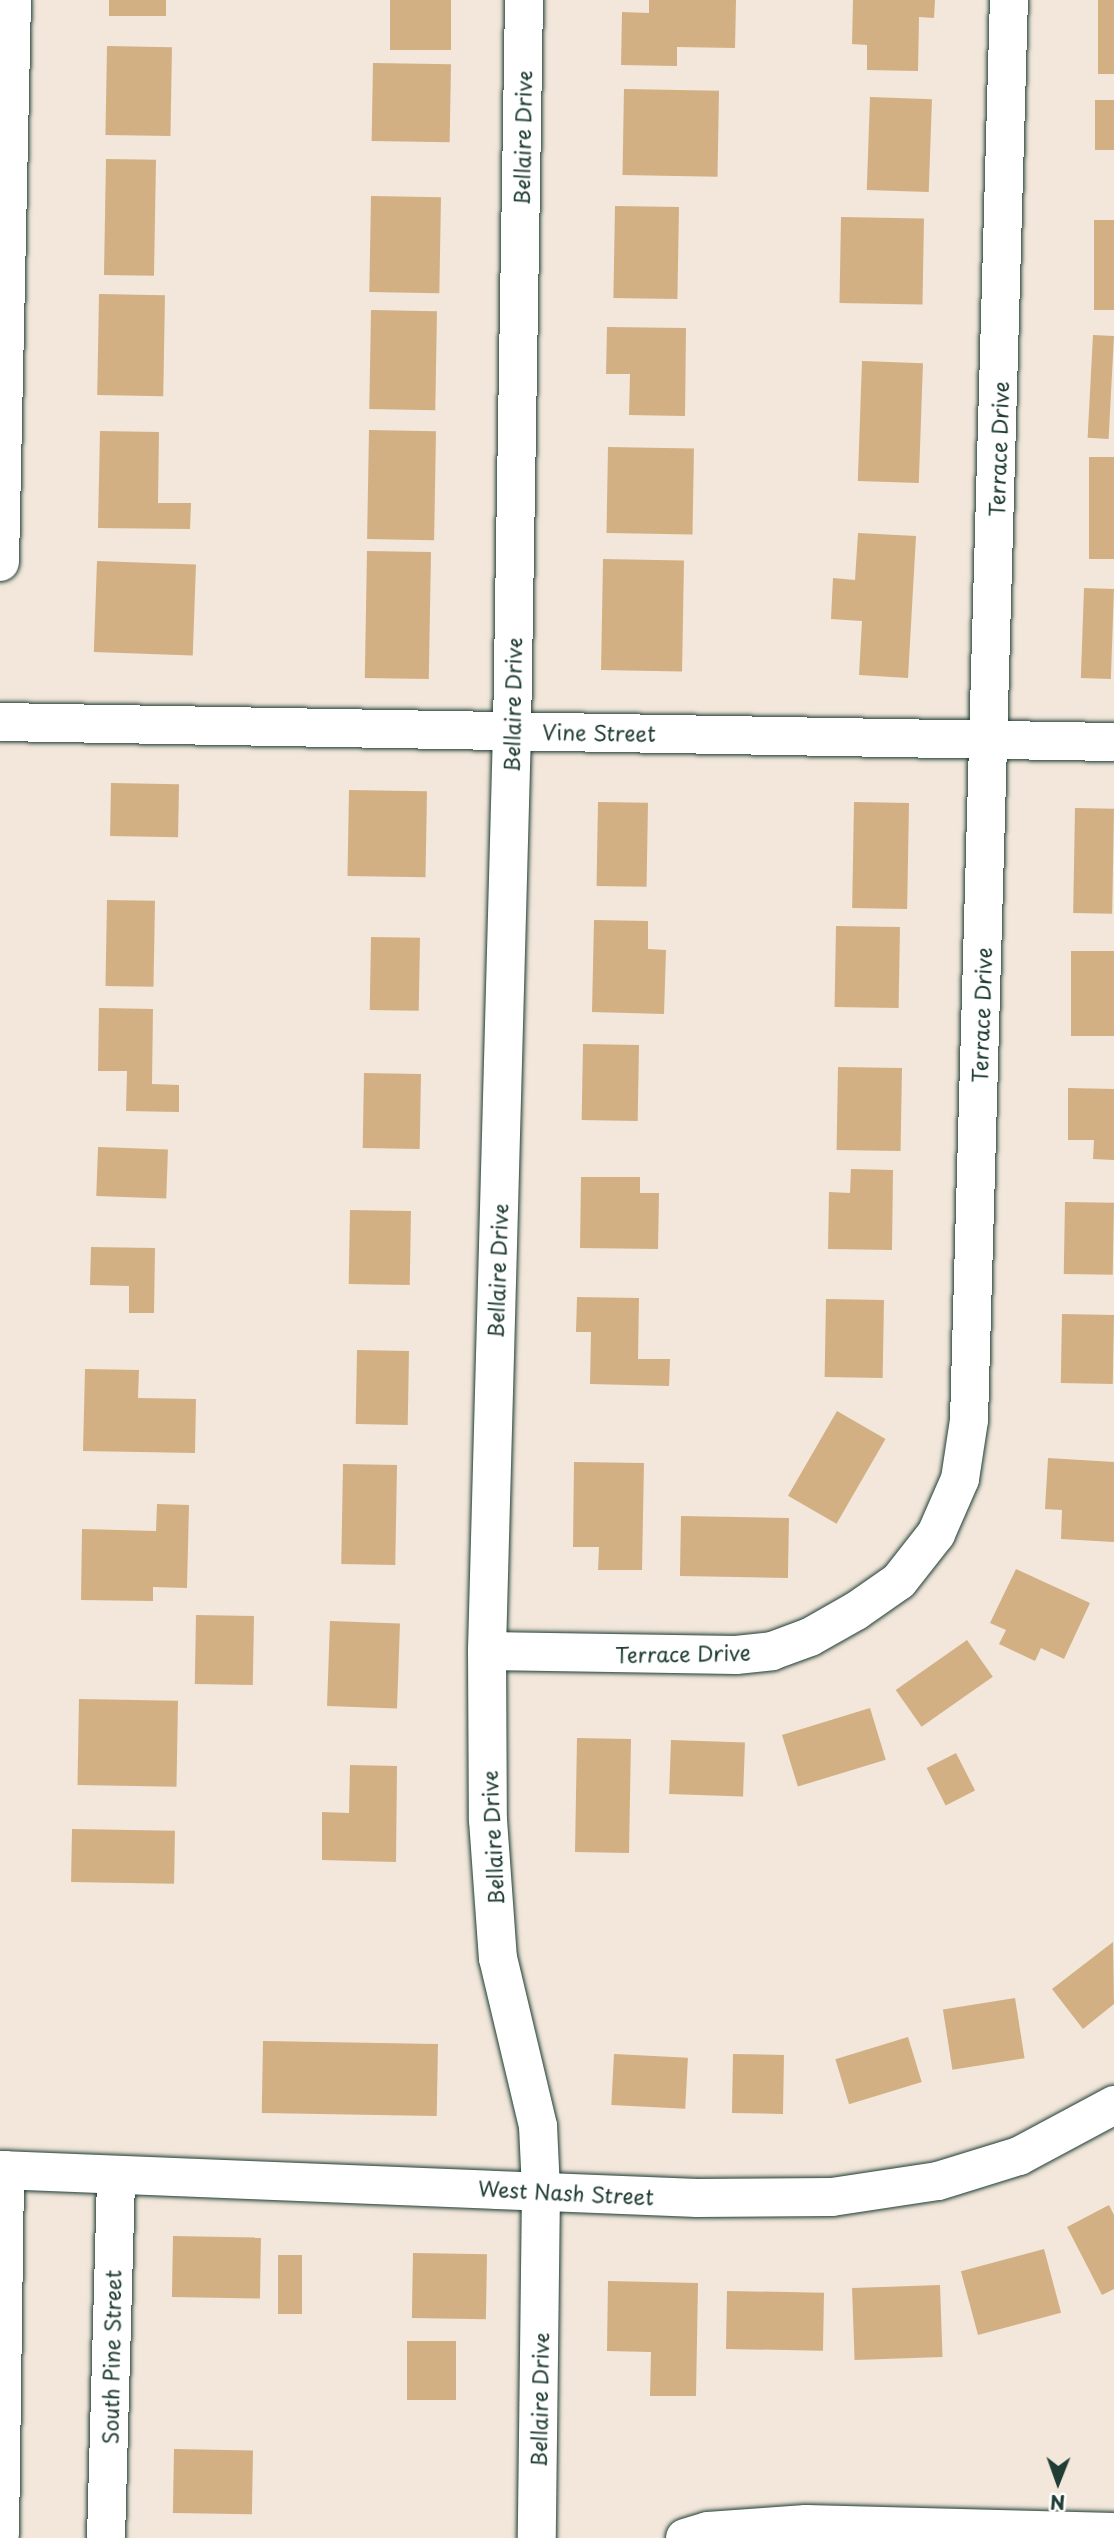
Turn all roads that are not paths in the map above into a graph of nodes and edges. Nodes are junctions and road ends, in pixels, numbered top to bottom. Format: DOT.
graph roads {
  1 [pos="12,0"];
  2 [pos="524,0"];
  3 [pos="1009,0"];
  4 [pos="0,562"];
  5 [pos="0,722"];
  6 [pos="512,731"];
  7 [pos="990,738"];
  8 [pos="1114,742"];
  9 [pos="487,1651"];
  10 [pos="1114,2105"];
  11 [pos="2,2170"];
  12 [pos="116,2176"];
  13 [pos="541,2190"];
  14 [pos="806,2531"];
  15 [pos="1114,2532"];
  16 [pos="0,2534"];
  17 [pos="106,2538"];
  18 [pos="537,2538"];
  19 [pos="685,2538"];
  1 -- 4 [label="street"];
  2 -- 6 [label="street, Bellaire Drive"];
  3 -- 7 [label="street, Terrace Drive"];
  5 -- 6 [label="street, Vine Street"];
  6 -- 7 [label="street, Vine Street"];
  6 -- 9 [label="street, Bellaire Drive"];
  7 -- 8 [label="street, Vine Street"];
  7 -- 9 [label="street, Terrace Drive"];
  9 -- 13 [label="street, Bellaire Drive"];
  10 -- 13 [label="street, West Nash Street"];
  11 -- 12 [label="street, West Nash Street"];
  11 -- 16 [label="street"];
  12 -- 13 [label="street, West Nash Street"];
  12 -- 17 [label="street, South Pine Street"];
  13 -- 18 [label="street, Bellaire Drive"];
  14 -- 15 [label="street"];
  14 -- 19 [label="street"];
}
